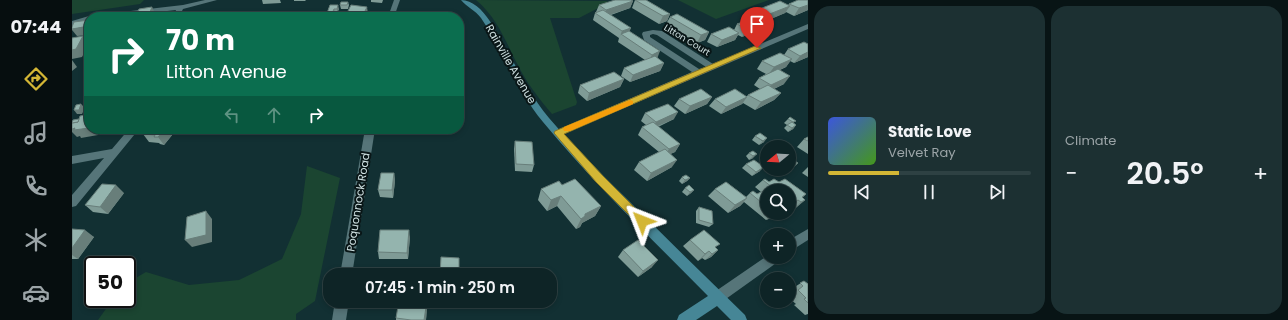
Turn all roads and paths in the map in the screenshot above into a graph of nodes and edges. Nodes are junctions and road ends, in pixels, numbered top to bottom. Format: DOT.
graph roads {
  1 [pos="214,0"];
  2 [pos="397,0"];
  3 [pos="464,0"];
  4 [pos="183,6"];
  5 [pos="136,12"];
  6 [pos="178,12"];
  7 [pos="393,12"];
  8 [pos="84,19"];
  9 [pos="72,23"];
  10 [pos="808,26"];
  11 [pos="712,67"];
  12 [pos="699,73"];
  13 [pos="558,133"];
  14 [pos="130,134"];
  15 [pos="369,134"];
  16 [pos="115,152"];
  17 [pos="72,160"];
  18 [pos="72,203"];
  19 [pos="808,234"];
  20 [pos="796,242"];
  21 [pos="765,264"];
  22 [pos="347,268"];
  23 [pos="718,297"];
  24 [pos="341,308"];
  25 [pos="339,320"];
  26 [pos="684,320"];
  27 [pos="740,320"];
  1 -- 4 [label="street"];
  2 -- 7 [label="street"];
  3 -- 13 [label="main road, Rainville Avenue"];
  4 -- 5 [label="street"];
  4 -- 6 [label="street"];
  8 -- 9 [label="street"];
  10 -- 11 [label="street"];
  11 -- 12 [label="street"];
  11 -- 12 [label="street, Litton Court"];
  12 -- 13 [label="street"];
  13 -- 23 [label="main road, Rainville Avenue"];
  14 -- 16 [label="street"];
  15 -- 22 [label="street, Poquonnock Road"];
  16 -- 17 [label="street"];
  16 -- 18 [label="street"];
  19 -- 20 [label="street"];
  21 -- 23 [label="street"];
  23 -- 26 [label="main road"];
  23 -- 27 [label="main road, Rainville Avenue"];
  24 -- 25 [label="street"];
}
